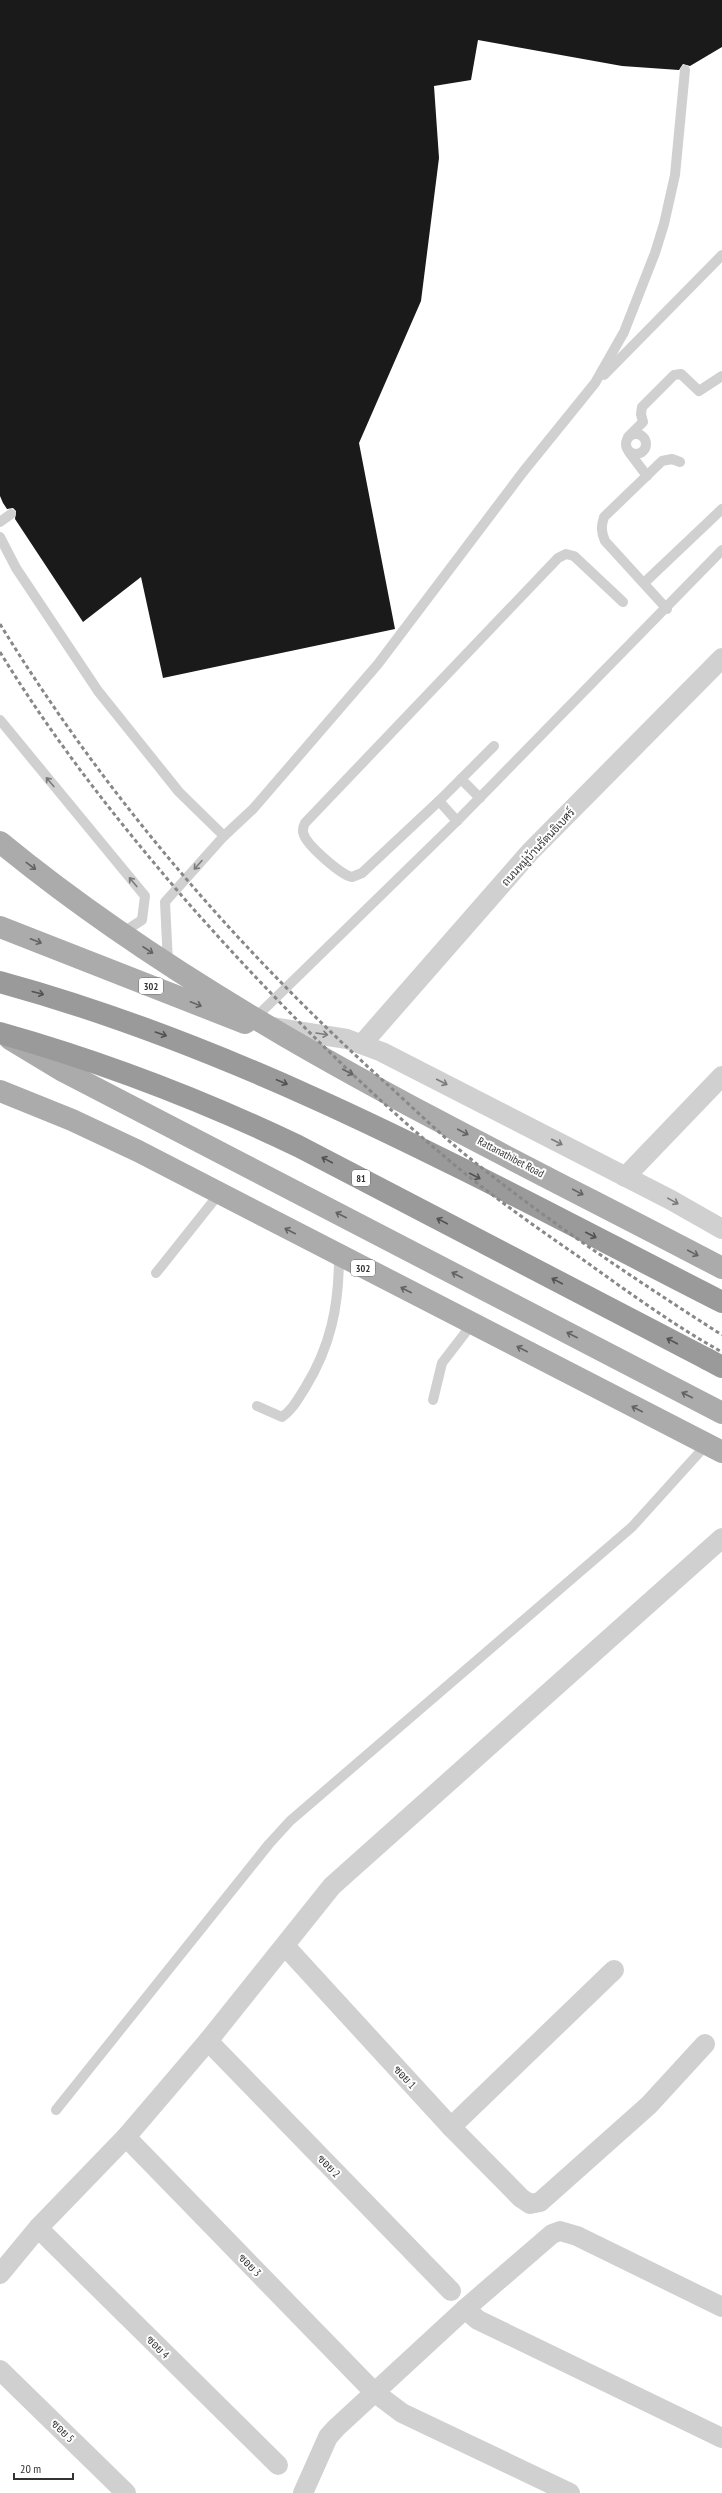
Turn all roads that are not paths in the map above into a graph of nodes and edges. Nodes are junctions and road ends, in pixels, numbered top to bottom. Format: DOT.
graph roads {
  1 [pos="685,70"];
  2 [pos="722,255"];
  3 [pos="722,376"];
  4 [pos="595,383"];
  5 [pos="628,437"];
  6 [pos="629,452"];
  7 [pos="680,462"];
  8 [pos="646,476"];
  9 [pos="722,509"];
  10 [pos="11,514"];
  11 [pos="0,522"];
  12 [pos="0,537"];
  13 [pos="722,550"];
  14 [pos="644,583"];
  15 [pos="623,602"];
  16 [pos="667,609"];
  17 [pos="722,658"];
  18 [pos="0,720"];
  19 [pos="494,746"];
  20 [pos="461,779"];
  21 [pos="480,798"];
  22 [pos="439,801"];
  23 [pos="457,821"];
  24 [pos="224,836"];
  25 [pos="0,842"];
  26 [pos="0,927"];
  27 [pos="122,933"];
  28 [pos="168,963"];
  29 [pos="0,982"];
  30 [pos="262,1022"];
  31 [pos="0,1033"];
  32 [pos="362,1044"];
  33 [pos="301,1046"];
  34 [pos="722,1076"];
  35 [pos="0,1091"];
  36 [pos="625,1177"];
  37 [pos="219,1194"];
  38 [pos="722,1229"];
  39 [pos="339,1256"];
  40 [pos="722,1268"];
  41 [pos="156,1273"];
  42 [pos="722,1302"];
  43 [pos="472,1324"];
  44 [pos="714,1363"];
  45 [pos="433,1400"];
  46 [pos="257,1406"];
  47 [pos="722,1413"];
  48 [pos="715,1448"];
  49 [pos="722,1538"];
  50 [pos="285,1946"];
  51 [pos="614,1970"];
  52 [pos="208,2041"];
  53 [pos="705,2044"];
  54 [pos="56,2110"];
  55 [pos="451,2127"];
  56 [pos="126,2137"];
  57 [pos="38,2228"];
  58 [pos="0,2274"];
  59 [pos="451,2292"];
  60 [pos="722,2307"];
  61 [pos="465,2309"];
  62 [pos="0,2370"];
  63 [pos="374,2392"];
  64 [pos="722,2438"];
  65 [pos="278,2466"];
  66 [pos="126,2493"];
  67 [pos="303,2493"];
  68 [pos="570,2493"];
  1 -- 4 [label="lane"];
  2 -- 4 [label="lane"];
  3 -- 5 [label="lane"];
  4 -- 24 [label="lane"];
  5 -- 6 [label="lane"];
  5 -- 6 [label="lane"];
  6 -- 8 [label="lane"];
  7 -- 8 [label="lane"];
  8 -- 14 [label="lane"];
  9 -- 14 [label="lane"];
  10 -- 11 [label="lane"];
  12 -- 24 [label="lane"];
  13 -- 16 [label="lane"];
  14 -- 16 [label="lane"];
  15 -- 22 [label="lane"];
  16 -- 21 [label="lane"];
  17 -- 32 [label="street, ถนนหมู่บ้านรัตนธิเบศร์"];
  27 -- 18 [label="lane, one-way"];
  19 -- 20 [label="lane"];
  20 -- 21 [label="lane"];
  20 -- 22 [label="lane"];
  21 -- 23 [label="lane"];
  22 -- 23 [label="lane"];
  23 -- 30 [label="lane"];
  24 -- 28 [label="lane, one-way"];
  25 -- 27 [label="main road, one-way"];
  26 -- 33 [label="main road, 302, one-way"];
  27 -- 28 [label="main road, one-way"];
  28 -- 30 [label="main road"];
  29 -- 42 [label="highway, one-way"];
  30 -- 32 [label="street, one-way"];
  30 -- 33 [label="main road"];
  44 -- 31 [label="highway, 81, one-way, bridge"];
  47 -- 31 [label="main road, one-way"];
  32 -- 36 [label="street, one-way"];
  33 -- 40 [label="main road, Rattanathibet Road / 302, one-way"];
  34 -- 36 [label="street"];
  35 -- 37 [label="main road, 302"];
  36 -- 38 [label="street, one-way"];
  39 -- 37 [label="main road, 302, one-way"];
  37 -- 41 [label="lane"];
  43 -- 39 [label="main road, 302, one-way"];
  39 -- 46 [label="lane"];
  43 -- 45 [label="lane"];
  48 -- 43 [label="main road, 302, one-way"];
  48 -- 54 [label="lane"];
  49 -- 50 [label="street"];
  50 -- 52 [label="street"];
  50 -- 55 [label="street, ซอย 1"];
  51 -- 55 [label="street"];
  52 -- 56 [label="street"];
  52 -- 59 [label="street, ซอย 2"];
  53 -- 55 [label="street, ซอย 1"];
  56 -- 57 [label="street"];
  56 -- 63 [label="street, ซอย 3"];
  57 -- 58 [label="street"];
  57 -- 65 [label="street, ซอย 4"];
  60 -- 61 [label="street"];
  61 -- 63 [label="street"];
  61 -- 64 [label="street"];
  62 -- 66 [label="street, ซอย 5"];
  63 -- 67 [label="street"];
  63 -- 68 [label="street, ซอย 3"];
}
